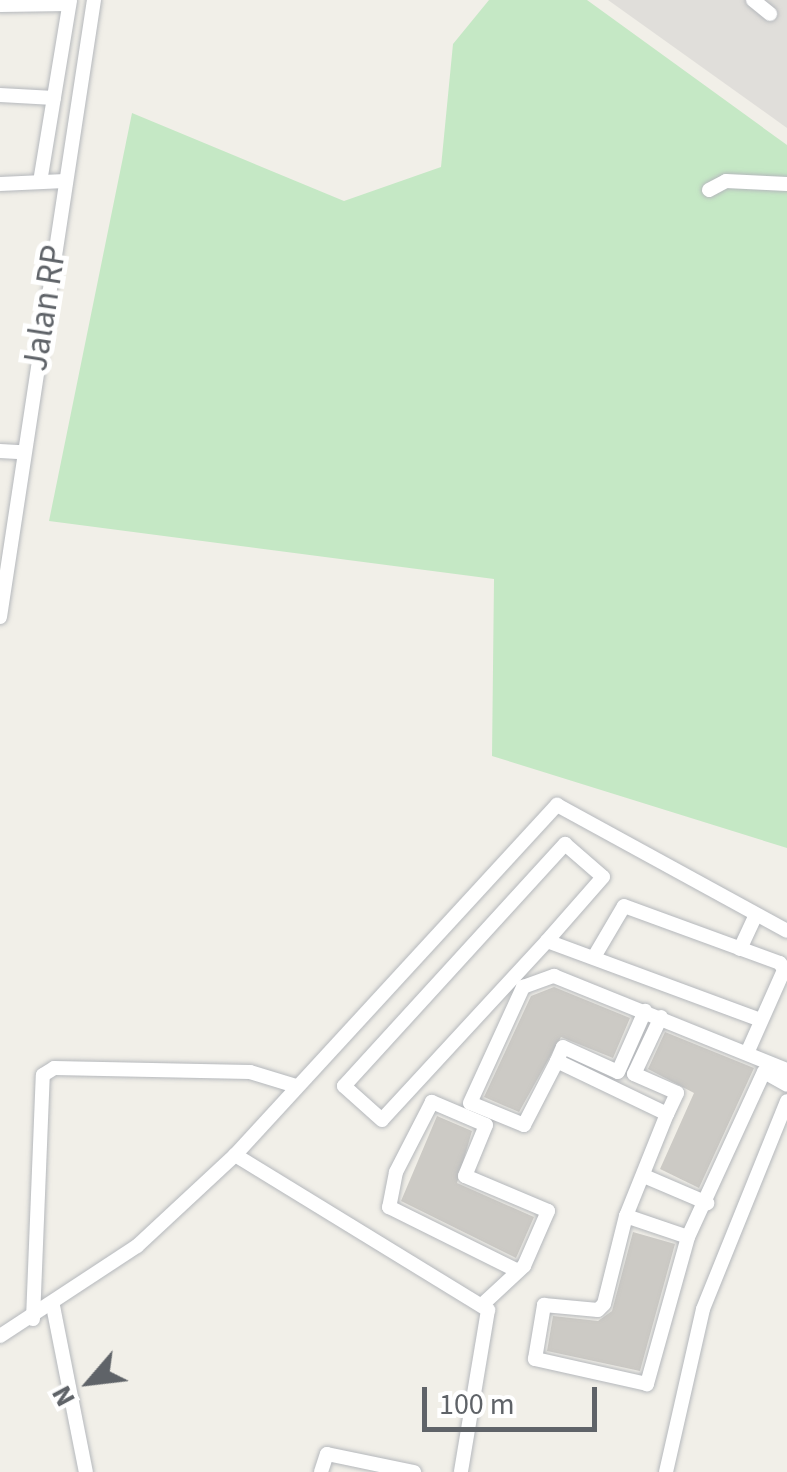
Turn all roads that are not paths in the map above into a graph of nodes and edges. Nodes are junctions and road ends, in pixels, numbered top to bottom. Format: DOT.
graph roads {
  1 [pos="94,0"];
  2 [pos="753,0"];
  3 [pos="70,2"];
  4 [pos="0,5"];
  5 [pos="770,14"];
  6 [pos="0,95"];
  7 [pos="54,98"];
  8 [pos="65,181"];
  9 [pos="40,182"];
  10 [pos="0,184"];
  11 [pos="787,184"];
  12 [pos="709,190"];
  13 [pos="0,452"];
  14 [pos="22,452"];
  15 [pos="0,617"];
  16 [pos="756,914"];
  17 [pos="787,931"];
  18 [pos="548,940"];
  19 [pos="740,949"];
  20 [pos="594,957"];
  21 [pos="646,1011"];
  22 [pos="661,1017"];
  23 [pos="760,1020"];
  24 [pos="748,1051"];
  25 [pos="556,1060"];
  26 [pos="787,1070"];
  27 [pos="787,1085"];
  28 [pos="296,1086"];
  29 [pos="787,1101"];
  30 [pos="667,1114"];
  31 [pos="235,1156"];
  32 [pos="644,1176"];
  33 [pos="707,1203"];
  34 [pos="626,1216"];
  35 [pos="688,1237"];
  36 [pos="516,1270"];
  37 [pos="483,1304"];
  38 [pos="52,1306"];
  39 [pos="34,1320"];
  40 [pos="0,1336"];
  41 [pos="86,1472"];
  42 [pos="321,1472"];
  43 [pos="414,1472"];
  44 [pos="461,1472"];
  45 [pos="666,1472"];
  1 -- 8 [label="street, Jalan RP"];
  2 -- 5 [label="street"];
  3 -- 4 [label="street"];
  3 -- 7 [label="street"];
  6 -- 7 [label="street"];
  7 -- 9 [label="street"];
  8 -- 9 [label="street"];
  8 -- 14 [label="street, Jalan RP"];
  9 -- 10 [label="street"];
  11 -- 12 [label="street"];
  13 -- 14 [label="street"];
  14 -- 15 [label="street, Jalan RP"];
  16 -- 17 [label="street"];
  16 -- 19 [label="street"];
  16 -- 28 [label="street"];
  18 -- 18 [label="street"];
  18 -- 20 [label="street"];
  19 -- 20 [label="street"];
  19 -- 23 [label="street"];
  20 -- 23 [label="street"];
  21 -- 22 [label="street"];
  21 -- 25 [label="street"];
  21 -- 25 [label="street"];
  22 -- 24 [label="street"];
  22 -- 30 [label="street"];
  23 -- 24 [label="street"];
  24 -- 26 [label="street"];
  25 -- 30 [label="street"];
  27 -- 33 [label="street"];
  28 -- 31 [label="street"];
  28 -- 39 [label="street"];
  29 -- 45 [label="street"];
  30 -- 32 [label="street"];
  31 -- 37 [label="street"];
  31 -- 38 [label="street"];
  32 -- 33 [label="street"];
  32 -- 34 [label="street"];
  33 -- 35 [label="street"];
  34 -- 35 [label="street"];
  34 -- 35 [label="street"];
  36 -- 36 [label="street"];
  36 -- 37 [label="street"];
  37 -- 44 [label="street"];
  38 -- 39 [label="street"];
  38 -- 41 [label="street"];
  39 -- 40 [label="street"];
  42 -- 43 [label="street"];
}
